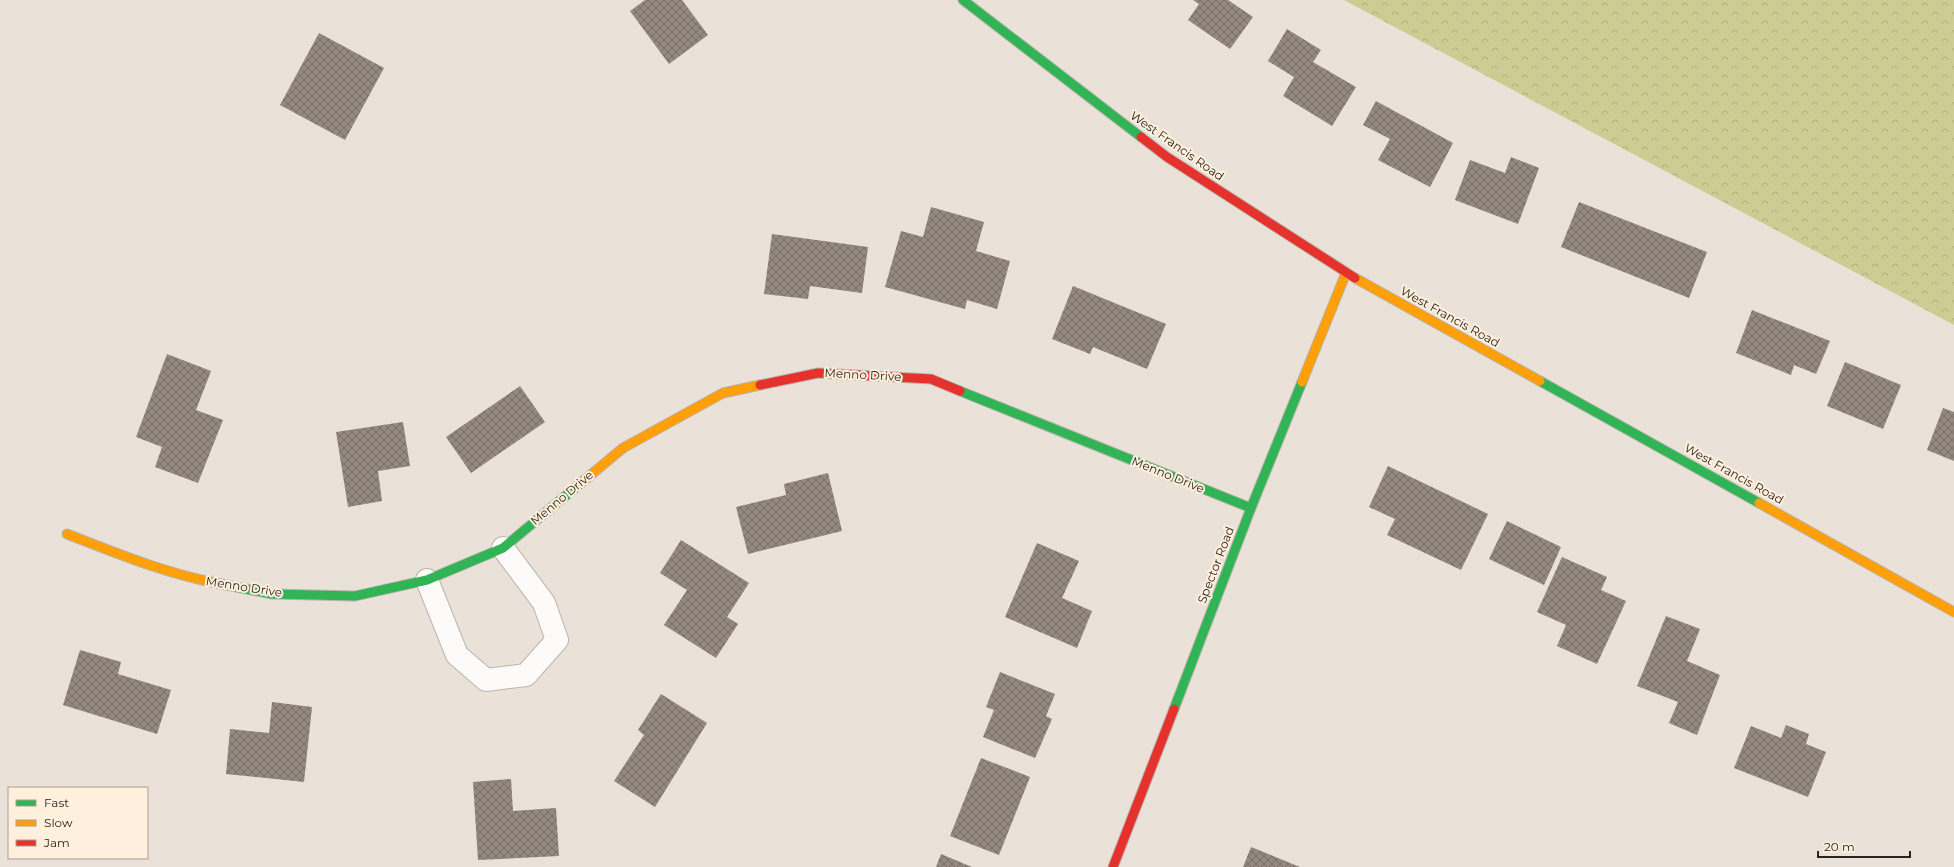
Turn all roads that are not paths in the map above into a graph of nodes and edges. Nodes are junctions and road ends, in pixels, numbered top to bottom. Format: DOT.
graph roads {
  1 [pos="963,0"];
  2 [pos="1346,273"];
  3 [pos="1251,508"];
  4 [pos="67,534"];
  5 [pos="503,548"];
  6 [pos="427,580"];
  7 [pos="1954,612"];
  8 [pos="1113,867"];
  1 -- 2 [label="street, West Francis Road"];
  2 -- 3 [label="street, Spector Road"];
  2 -- 7 [label="street, West Francis Road"];
  3 -- 5 [label="street, Menno Drive"];
  3 -- 8 [label="street, Spector Road"];
  4 -- 6 [label="street, Menno Drive"];
  5 -- 6 [label="street, Menno Drive"];
  5 -- 6 [label="street"];
}
